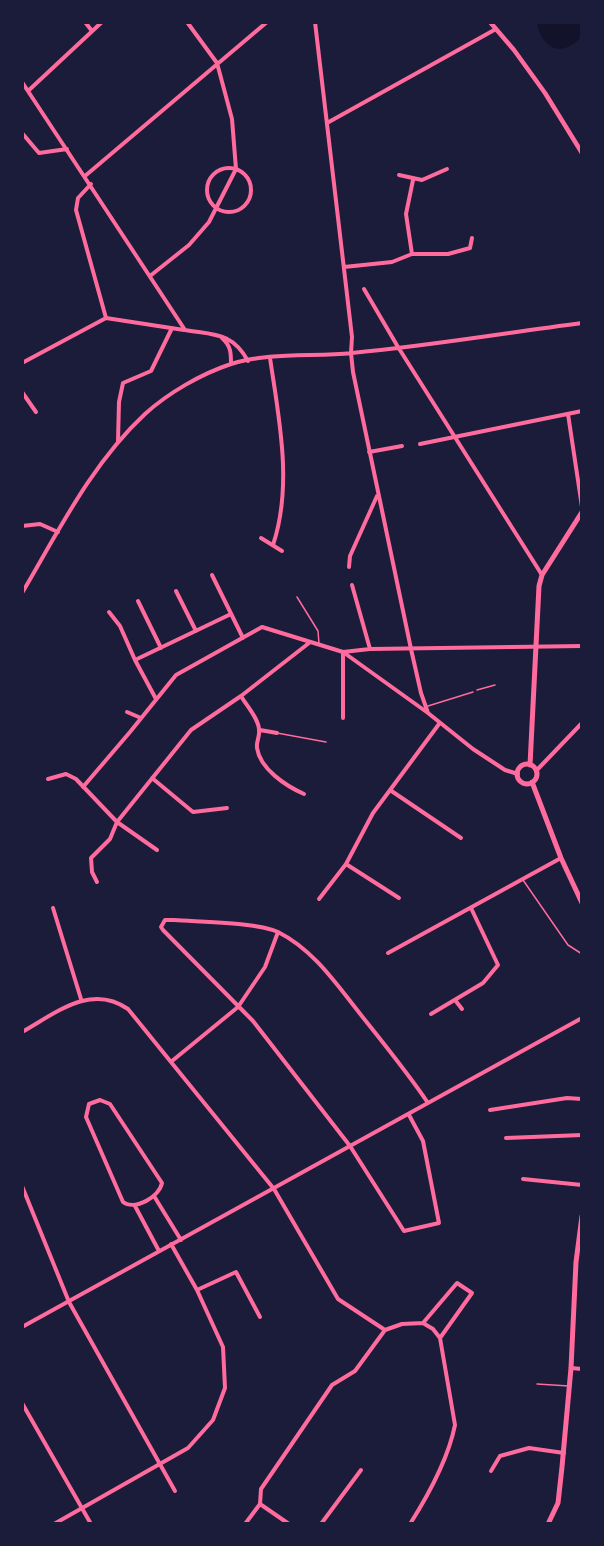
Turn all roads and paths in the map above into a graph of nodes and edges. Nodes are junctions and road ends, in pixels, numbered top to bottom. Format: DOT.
graph roads {
  1 [pos="85,22"];
  2 [pos="102,22"];
  3 [pos="187,22"];
  4 [pos="267,22"];
  5 [pos="315,22"];
  6 [pos="490,22"];
  7 [pos="497,28"];
  8 [pos="92,31"];
  9 [pos="217,63"];
  10 [pos="22,82"];
  11 [pos="27,91"];
  12 [pos="327,123"];
  13 [pos="22,133"];
  14 [pos="67,149"];
  15 [pos="582,153"];
  16 [pos="236,169"];
  17 [pos="447,169"];
  18 [pos="399,175"];
  19 [pos="85,177"];
  20 [pos="413,180"];
  21 [pos="90,184"];
  22 [pos="216,208"];
  23 [pos="472,238"];
  24 [pos="412,254"];
  25 [pos="344,267"];
  26 [pos="150,276"];
  27 [pos="364,289"];
  28 [pos="106,318"];
  29 [pos="582,323"];
  30 [pos="172,328"];
  31 [pos="185,330"];
  32 [pos="220,336"];
  33 [pos="398,348"];
  34 [pos="351,353"];
  35 [pos="270,358"];
  36 [pos="248,361"];
  37 [pos="22,363"];
  38 [pos="231,364"];
  39 [pos="22,392"];
  40 [pos="36,411"];
  41 [pos="582,411"];
  42 [pos="568,414"];
  43 [pos="455,437"];
  44 [pos="118,441"];
  45 [pos="420,444"];
  46 [pos="402,446"];
  47 [pos="369,453"];
  48 [pos="378,495"];
  49 [pos="582,507"];
  50 [pos="582,512"];
  51 [pos="22,526"];
  52 [pos="58,532"];
  53 [pos="261,538"];
  54 [pos="273,545"];
  55 [pos="282,551"];
  56 [pos="349,567"];
  57 [pos="212,575"];
  58 [pos="542,575"];
  59 [pos="352,585"];
  60 [pos="176,591"];
  61 [pos="22,593"];
  62 [pos="297,597"];
  63 [pos="138,601"];
  64 [pos="109,612"];
  65 [pos="231,614"];
  66 [pos="196,631"];
  67 [pos="243,638"];
  68 [pos="310,642"];
  69 [pos="319,645"];
  70 [pos="536,646"];
  71 [pos="582,646"];
  72 [pos="160,648"];
  73 [pos="370,649"];
  74 [pos="411,649"];
  75 [pos="342,652"];
  76 [pos="135,660"];
  77 [pos="495,685"];
  78 [pos="477,690"];
  79 [pos="473,692"];
  80 [pos="241,696"];
  81 [pos="156,699"];
  82 [pos="425,706"];
  83 [pos="127,711"];
  84 [pos="428,713"];
  85 [pos="141,718"];
  86 [pos="343,718"];
  87 [pos="582,723"];
  88 [pos="439,724"];
  89 [pos="260,730"];
  90 [pos="277,733"];
  91 [pos="326,742"];
  92 [pos="530,765"];
  93 [pos="536,771"];
  94 [pos="518,774"];
  95 [pos="152,778"];
  96 [pos="48,779"];
  97 [pos="532,782"];
  98 [pos="83,787"];
  99 [pos="390,790"];
  100 [pos="304,794"];
  101 [pos="227,808"];
  102 [pos="117,822"];
  103 [pos="461,838"];
  104 [pos="156,850"];
  105 [pos="561,858"];
  106 [pos="346,864"];
  107 [pos="523,879"];
  108 [pos="97,882"];
  109 [pos="582,884"];
  110 [pos="575,887"];
  111 [pos="319,898"];
  112 [pos="399,898"];
  113 [pos="582,903"];
  114 [pos="53,908"];
  115 [pos="471,908"];
  116 [pos="278,932"];
  117 [pos="388,953"];
  118 [pos="582,954"];
  119 [pos="81,999"];
  120 [pos="455,1000"];
  121 [pos="238,1006"];
  122 [pos="462,1009"];
  123 [pos="431,1014"];
  124 [pos="582,1018"];
  125 [pos="22,1032"];
  126 [pos="172,1061"];
  127 [pos="582,1099"];
  128 [pos="428,1103"];
  129 [pos="490,1110"];
  130 [pos="409,1115"];
  131 [pos="582,1135"];
  132 [pos="506,1138"];
  133 [pos="350,1146"];
  134 [pos="523,1179"];
  135 [pos="582,1185"];
  136 [pos="22,1186"];
  137 [pos="274,1189"];
  138 [pos="154,1196"];
  139 [pos="135,1206"];
  140 [pos="582,1216"];
  141 [pos="580,1239"];
  142 [pos="182,1240"];
  143 [pos="171,1244"];
  144 [pos="159,1251"];
  145 [pos="197,1290"];
  146 [pos="69,1302"];
  147 [pos="260,1317"];
  148 [pos="423,1323"];
  149 [pos="22,1327"];
  150 [pos="385,1330"];
  151 [pos="440,1338"];
  152 [pos="571,1368"];
  153 [pos="582,1369"];
  154 [pos="537,1384"];
  155 [pos="569,1386"];
  156 [pos="22,1404"];
  157 [pos="564,1453"];
  158 [pos="159,1464"];
  159 [pos="361,1470"];
  160 [pos="492,1471"];
  161 [pos="175,1491"];
  162 [pos="260,1504"];
  163 [pos="82,1508"];
  164 [pos="54,1524"];
  165 [pos="91,1524"];
  166 [pos="245,1524"];
  167 [pos="289,1524"];
  168 [pos="321,1524"];
  169 [pos="410,1524"];
  170 [pos="548,1524"];
  1 -- 8 [label="street"];
  2 -- 8 [label="street"];
  3 -- 9 [label="street"];
  4 -- 9 [label="street"];
  5 -- 12 [label="street"];
  6 -- 7 [label="street"];
  7 -- 12 [label="street"];
  7 -- 15 [label="street"];
  8 -- 11 [label="street"];
  9 -- 16 [label="street"];
  9 -- 19 [label="street"];
  10 -- 11 [label="street"];
  11 -- 14 [label="street"];
  12 -- 25 [label="street"];
  13 -- 14 [label="street"];
  14 -- 19 [label="street"];
  16 -- 22 [label="street"];
  16 -- 22 [label="street"];
  16 -- 22 [label="street"];
  17 -- 20 [label="street"];
  18 -- 20 [label="street"];
  19 -- 21 [label="street"];
  20 -- 24 [label="street"];
  21 -- 26 [label="street"];
  21 -- 28 [label="street"];
  22 -- 26 [label="street"];
  23 -- 24 [label="street"];
  24 -- 25 [label="street"];
  25 -- 34 [label="street"];
  26 -- 31 [label="street"];
  27 -- 33 [label="street"];
  28 -- 30 [label="street"];
  28 -- 37 [label="street"];
  29 -- 33 [label="street"];
  30 -- 31 [label="street"];
  30 -- 44 [label="street"];
  31 -- 32 [label="street"];
  32 -- 36 [label="street"];
  32 -- 38 [label="street"];
  33 -- 34 [label="street"];
  33 -- 43 [label="street"];
  34 -- 35 [label="street"];
  34 -- 47 [label="street"];
  35 -- 36 [label="street"];
  35 -- 54 [label="street"];
  36 -- 38 [label="street"];
  38 -- 44 [label="street"];
  39 -- 40 [label="street"];
  41 -- 42 [label="street"];
  42 -- 43 [label="street"];
  42 -- 49 [label="street"];
  43 -- 45 [label="street"];
  43 -- 58 [label="street"];
  44 -- 52 [label="street"];
  46 -- 47 [label="street"];
  47 -- 48 [label="street"];
  48 -- 56 [label="street"];
  48 -- 74 [label="street"];
  50 -- 58 [label="main road"];
  51 -- 52 [label="street"];
  52 -- 61 [label="street"];
  53 -- 54 [label="street"];
  54 -- 55 [label="street"];
  57 -- 65 [label="street"];
  58 -- 70 [label="main road"];
  59 -- 73 [label="street"];
  60 -- 66 [label="street"];
  62 -- 69 [label="lane"];
  63 -- 72 [label="street"];
  64 -- 76 [label="street"];
  65 -- 66 [label="street"];
  65 -- 67 [label="street"];
  66 -- 72 [label="street"];
  67 -- 68 [label="street"];
  67 -- 81 [label="street"];
  68 -- 69 [label="street"];
  68 -- 80 [label="street"];
  69 -- 75 [label="street"];
  70 -- 71 [label="street"];
  70 -- 74 [label="street"];
  70 -- 92 [label="main road"];
  72 -- 76 [label="street"];
  73 -- 74 [label="street"];
  73 -- 75 [label="street"];
  74 -- 82 [label="street"];
  75 -- 84 [label="street"];
  75 -- 86 [label="street"];
  76 -- 81 [label="street"];
  77 -- 78 [label="lane"];
  79 -- 82 [label="lane"];
  80 -- 89 [label="street"];
  80 -- 95 [label="street"];
  81 -- 85 [label="street"];
  82 -- 84 [label="street"];
  83 -- 85 [label="street"];
  84 -- 88 [label="street"];
  85 -- 98 [label="street"];
  87 -- 93 [label="street"];
  88 -- 94 [label="street"];
  88 -- 99 [label="street"];
  89 -- 90 [label="street"];
  89 -- 100 [label="street"];
  90 -- 91 [label="lane"];
  92 -- 93 [label="main road"];
  92 -- 94 [label="main road"];
  93 -- 97 [label="main road"];
  94 -- 97 [label="main road"];
  95 -- 101 [label="street"];
  95 -- 102 [label="street"];
  96 -- 98 [label="street"];
  97 -- 105 [label="main road"];
  98 -- 102 [label="street"];
  99 -- 103 [label="street"];
  99 -- 106 [label="street"];
  102 -- 104 [label="street"];
  102 -- 108 [label="street"];
  105 -- 107 [label="street"];
  105 -- 110 [label="main road"];
  106 -- 111 [label="street"];
  106 -- 112 [label="street"];
  107 -- 115 [label="street"];
  107 -- 118 [label="lane"];
  109 -- 110 [label="street"];
  110 -- 113 [label="main road"];
  114 -- 119 [label="street"];
  115 -- 117 [label="street"];
  115 -- 120 [label="street"];
  116 -- 121 [label="street"];
  116 -- 121 [label="street"];
  116 -- 128 [label="street"];
  119 -- 125 [label="street"];
  119 -- 126 [label="street"];
  120 -- 122 [label="street"];
  120 -- 123 [label="street"];
  121 -- 126 [label="street"];
  121 -- 133 [label="street"];
  124 -- 128 [label="street"];
  126 -- 137 [label="street"];
  127 -- 129 [label="street"];
  128 -- 130 [label="street"];
  130 -- 133 [label="street"];
  130 -- 133 [label="street"];
  131 -- 132 [label="street"];
  133 -- 137 [label="street"];
  134 -- 135 [label="street"];
  136 -- 146 [label="street"];
  137 -- 142 [label="street"];
  137 -- 150 [label="street"];
  138 -- 139 [label="street"];
  138 -- 139 [label="street"];
  138 -- 142 [label="street"];
  139 -- 144 [label="street"];
  140 -- 141 [label="main road"];
  141 -- 152 [label="main road"];
  142 -- 143 [label="street"];
  143 -- 144 [label="street"];
  143 -- 145 [label="street"];
  144 -- 146 [label="street"];
  145 -- 147 [label="street"];
  145 -- 158 [label="street"];
  146 -- 149 [label="street"];
  146 -- 158 [label="street"];
  148 -- 150 [label="street"];
  148 -- 151 [label="street"];
  148 -- 151 [label="street"];
  150 -- 162 [label="street"];
  151 -- 169 [label="street"];
  152 -- 153 [label="street"];
  152 -- 155 [label="main road"];
  154 -- 155 [label="lane"];
  155 -- 157 [label="main road"];
  156 -- 163 [label="street"];
  157 -- 160 [label="street"];
  157 -- 170 [label="main road"];
  158 -- 161 [label="street"];
  158 -- 163 [label="street"];
  159 -- 168 [label="street"];
  162 -- 166 [label="street"];
  162 -- 167 [label="street"];
  163 -- 164 [label="street"];
  163 -- 165 [label="street"];
}
